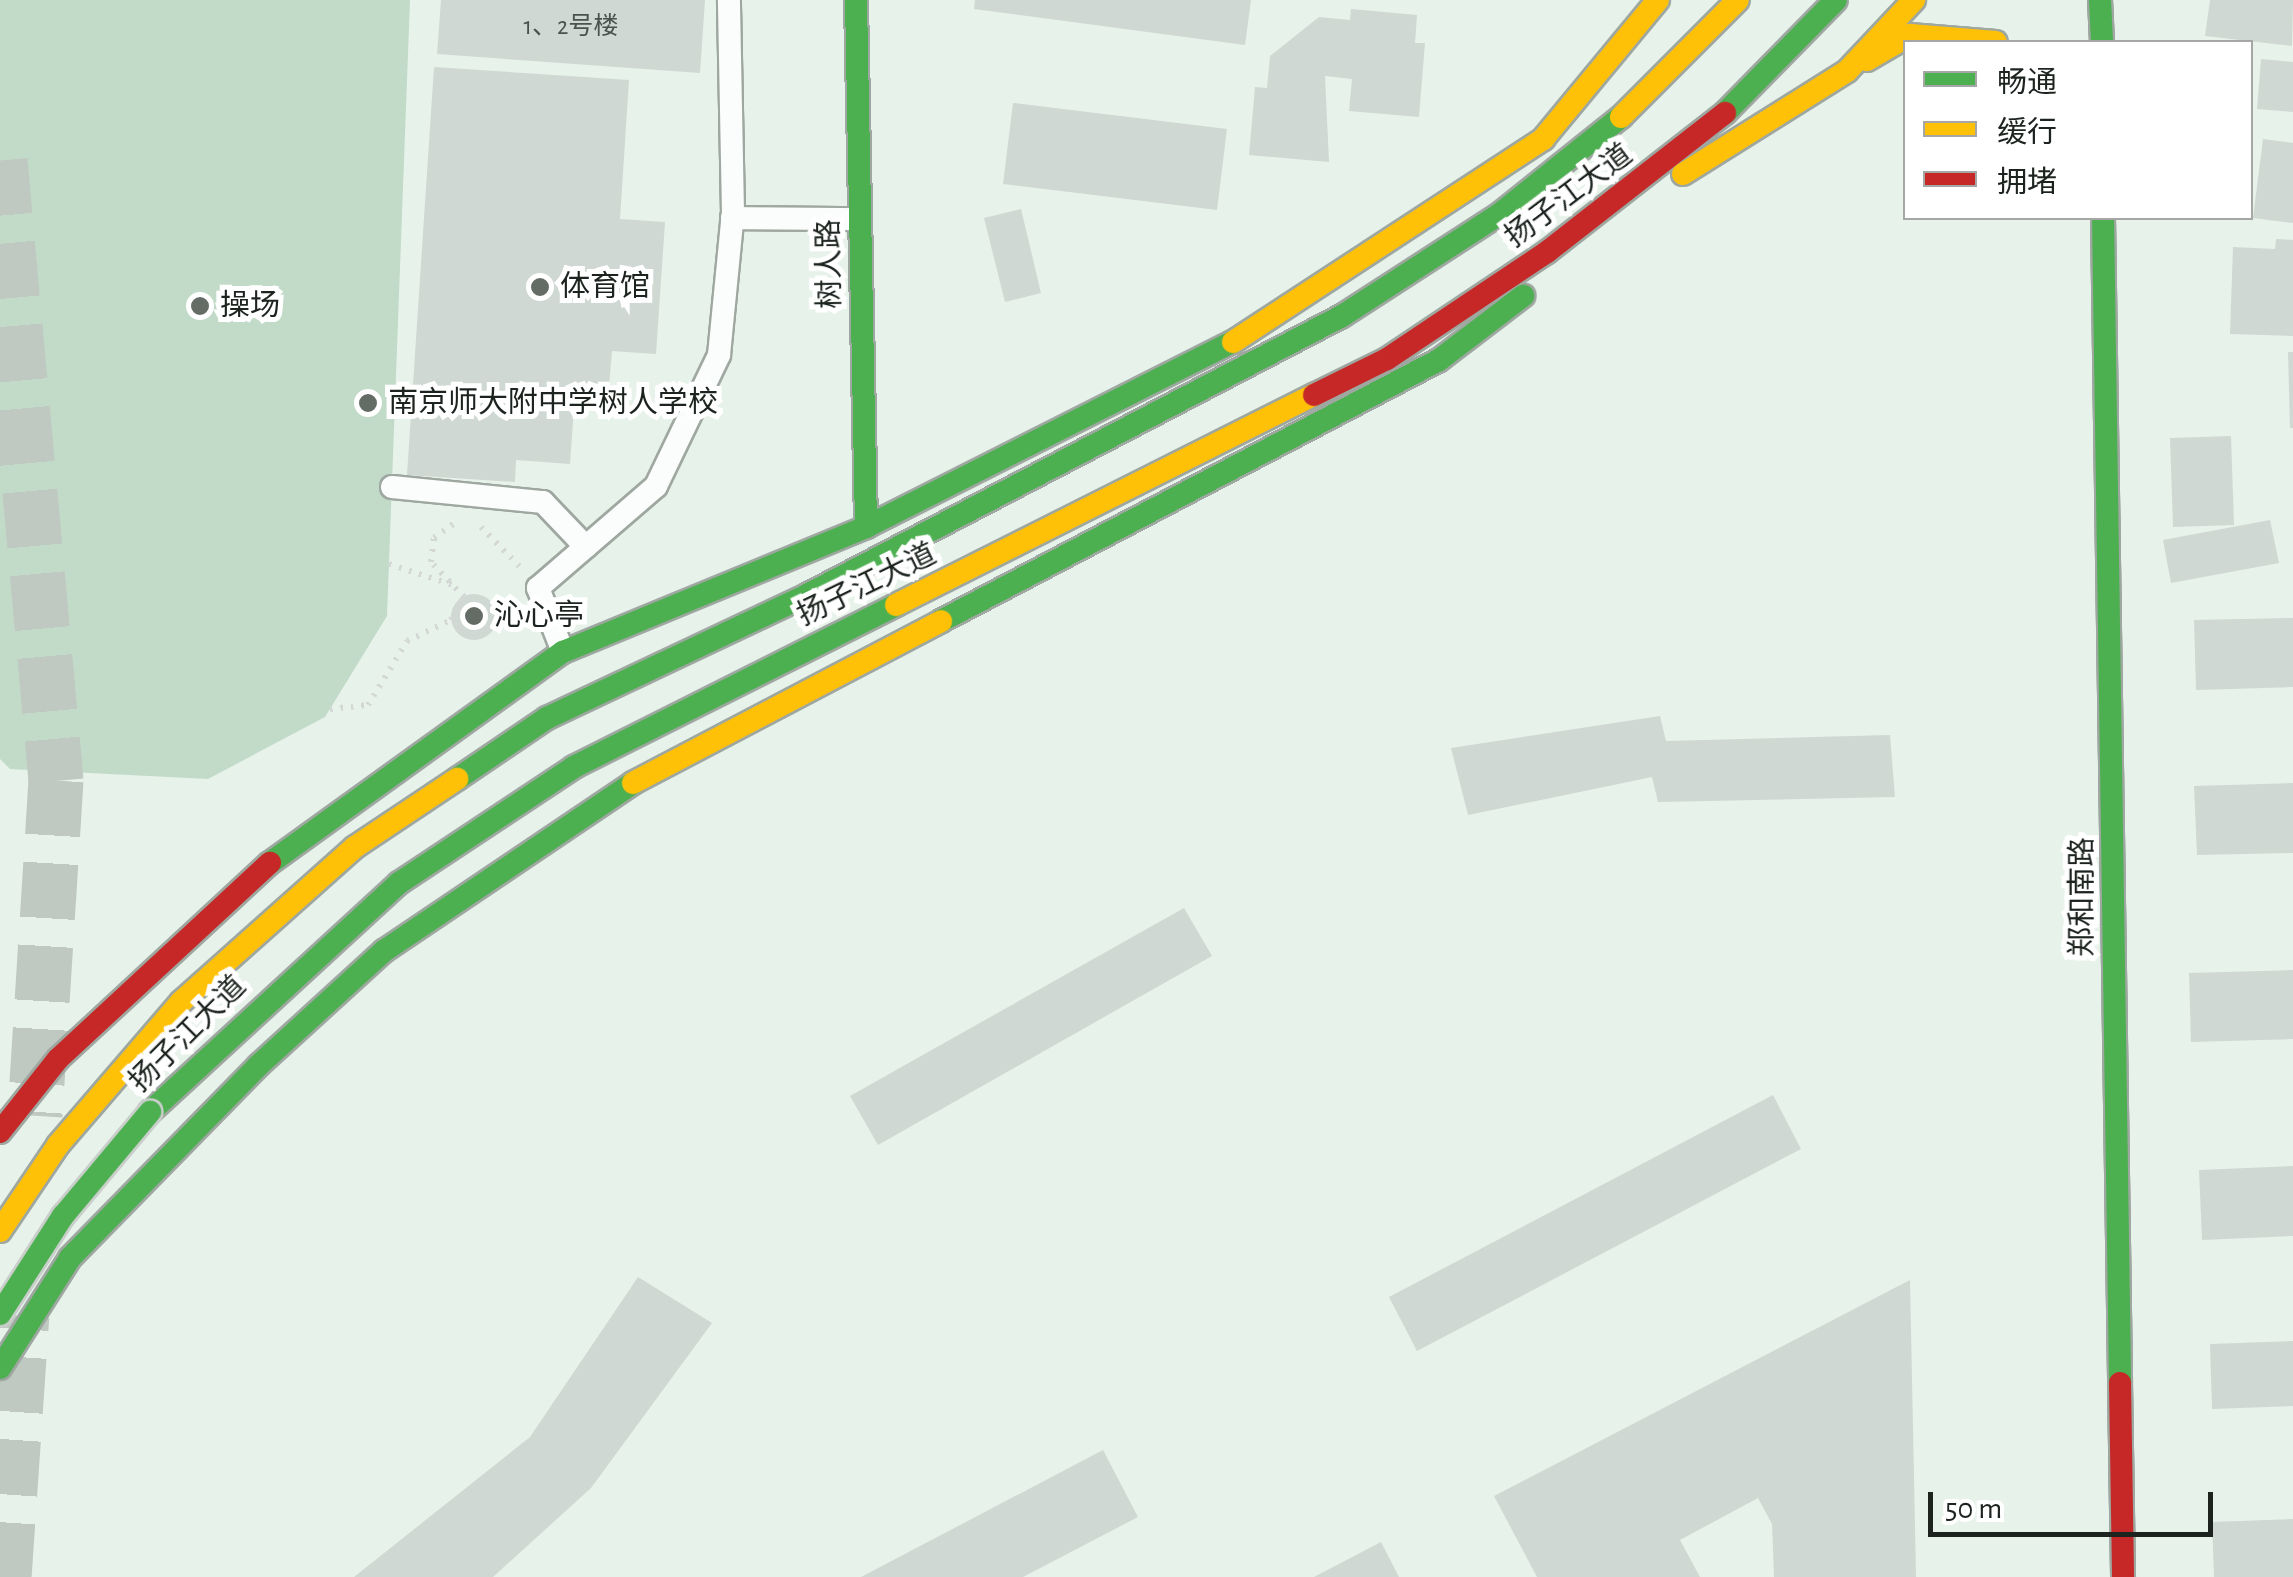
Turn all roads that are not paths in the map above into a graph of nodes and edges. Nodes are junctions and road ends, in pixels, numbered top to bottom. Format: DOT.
graph roads {
  1 [pos="729,0"];
  2 [pos="856,0"];
  3 [pos="1658,0"];
  4 [pos="1738,0"];
  5 [pos="1836,0"];
  6 [pos="1914,0"];
  7 [pos="2100,0"];
  8 [pos="1971,40"];
  9 [pos="2102,40"];
  10 [pos="1846,71"];
  11 [pos="732,218"];
  12 [pos="859,219"];
  13 [pos="2103,220"];
  14 [pos="392,488"];
  15 [pos="866,527"];
  16 [pos="586,547"];
  17 [pos="563,652"];
  18 [pos="0,1132"];
  19 [pos="0,1231"];
  20 [pos="0,1314"];
  21 [pos="0,1368"];
  22 [pos="2124,1577"];
  1 -- 11 [label="lane"];
  2 -- 12 [label="main road, 树人路"];
  3 -- 15 [label="main road"];
  4 -- 19 [label="main road, 扬子江大道"];
  5 -- 20 [label="main road, 扬子江大道, bridge"];
  6 -- 10 [label="main road"];
  7 -- 9 [label="main road"];
  8 -- 10 [label="main road"];
  10 -- 21 [label="main road"];
  11 -- 12 [label="lane"];
  11 -- 16 [label="lane"];
  12 -- 15 [label="main road, 树人路"];
  13 -- 22 [label="main road, 郑和南路"];
  14 -- 16 [label="lane"];
  15 -- 17 [label="main road"];
  16 -- 17 [label="lane"];
  17 -- 18 [label="main road"];
}
